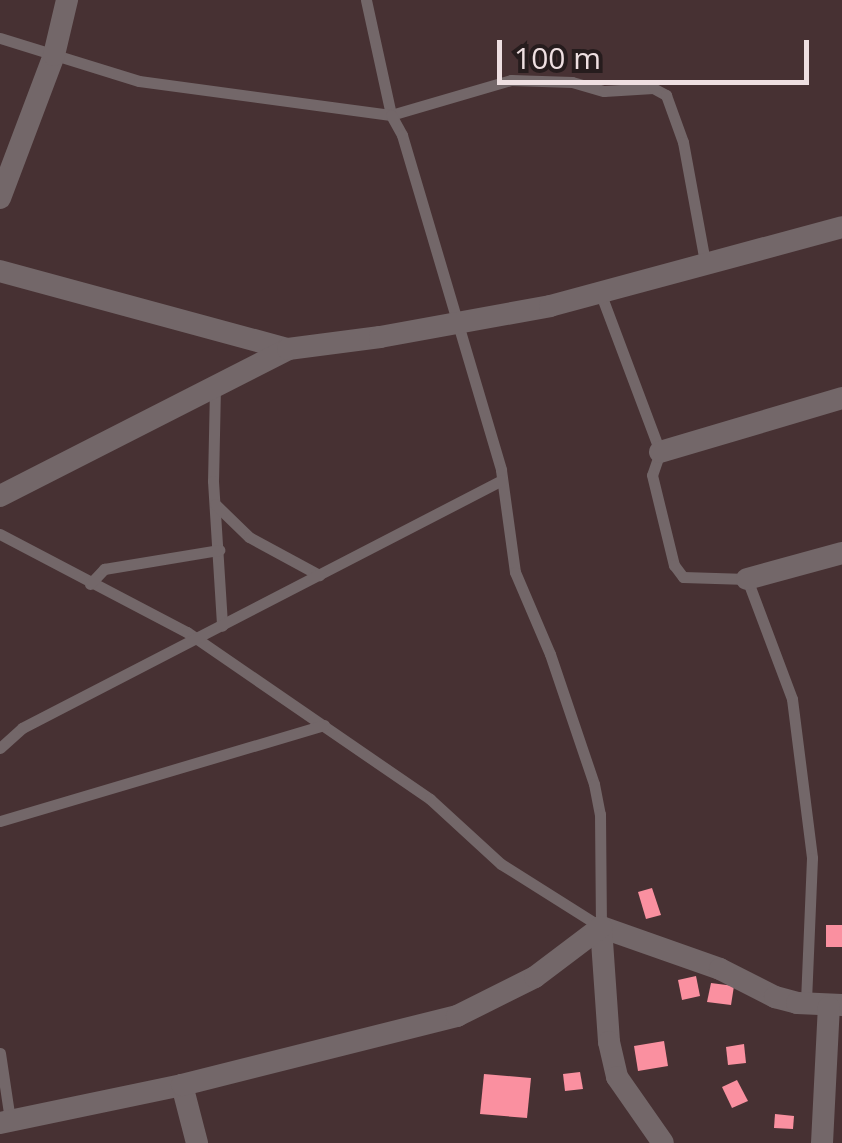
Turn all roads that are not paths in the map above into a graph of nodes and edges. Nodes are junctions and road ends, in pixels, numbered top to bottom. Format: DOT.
graph roads {
  1 [pos="67,0"];
  2 [pos="366,0"];
  3 [pos="0,38"];
  4 [pos="54,55"];
  5 [pos="390,115"];
  6 [pos="0,198"];
  7 [pos="842,228"];
  8 [pos="706,262"];
  9 [pos="0,271"];
  10 [pos="600,292"];
  11 [pos="458,323"];
  12 [pos="288,349"];
  13 [pos="215,387"];
  14 [pos="842,398"];
  15 [pos="660,452"];
  16 [pos="502,480"];
  17 [pos="0,496"];
  18 [pos="215,504"];
  19 [pos="0,534"];
  20 [pos="219,550"];
  21 [pos="842,553"];
  22 [pos="319,575"];
  23 [pos="747,578"];
  24 [pos="90,584"];
  25 [pos="222,626"];
  26 [pos="196,638"];
  27 [pos="324,726"];
  28 [pos="0,748"];
  29 [pos="0,821"];
  30 [pos="601,927"];
  31 [pos="826,1005"];
  32 [pos="0,1053"];
  33 [pos="182,1085"];
  34 [pos="5,1121"];
  35 [pos="197,1143"];
  36 [pos="663,1143"];
  37 [pos="822,1143"];
  1 -- 4 [label="street"];
  2 -- 5 [label="lane"];
  3 -- 4 [label="lane"];
  4 -- 5 [label="lane"];
  4 -- 6 [label="street"];
  5 -- 8 [label="lane"];
  5 -- 11 [label="lane"];
  7 -- 8 [label="street"];
  8 -- 10 [label="street"];
  9 -- 12 [label="street"];
  10 -- 11 [label="street"];
  10 -- 15 [label="lane"];
  11 -- 12 [label="street"];
  11 -- 16 [label="lane"];
  12 -- 13 [label="street"];
  13 -- 17 [label="street"];
  13 -- 18 [label="lane"];
  14 -- 15 [label="street"];
  15 -- 23 [label="lane"];
  16 -- 22 [label="lane"];
  16 -- 30 [label="lane"];
  18 -- 20 [label="lane"];
  18 -- 22 [label="lane"];
  19 -- 24 [label="lane"];
  20 -- 24 [label="lane"];
  20 -- 25 [label="lane"];
  21 -- 23 [label="street"];
  22 -- 25 [label="lane"];
  23 -- 31 [label="lane"];
  24 -- 26 [label="lane"];
  25 -- 26 [label="lane"];
  26 -- 27 [label="lane"];
  26 -- 28 [label="lane"];
  27 -- 29 [label="lane"];
  27 -- 30 [label="lane"];
  30 -- 31 [label="street"];
  30 -- 33 [label="street"];
  30 -- 36 [label="street"];
  31 -- 37 [label="street"];
  32 -- 34 [label="lane"];
  33 -- 34 [label="street"];
  33 -- 35 [label="street"];
}
